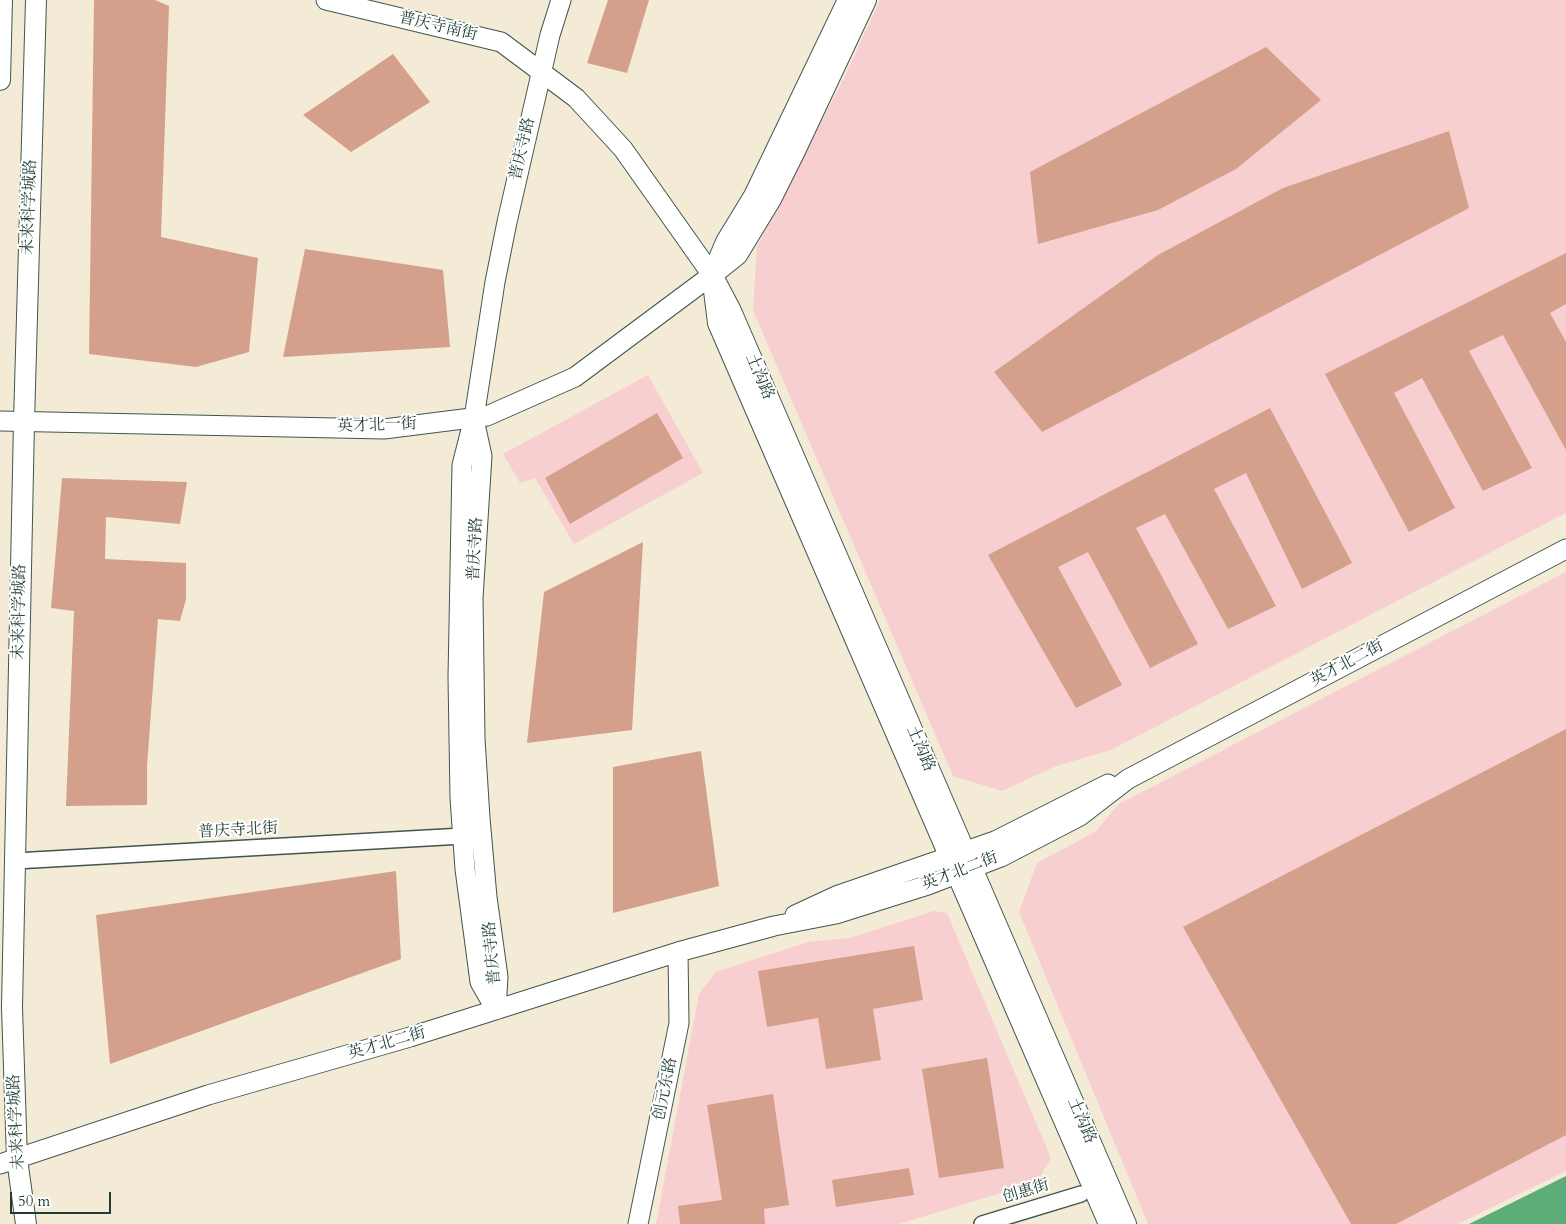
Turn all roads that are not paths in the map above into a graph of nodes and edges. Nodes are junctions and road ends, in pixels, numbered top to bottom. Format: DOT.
graph roads {
  1 [pos="2,0"];
  2 [pos="36,0"];
  3 [pos="326,0"];
  4 [pos="561,0"];
  5 [pos="848,0"];
  6 [pos="866,0"];
  7 [pos="541,73"];
  8 [pos="0,80"];
  9 [pos="712,275"];
  10 [pos="474,418"];
  11 [pos="0,422"];
  12 [pos="24,422"];
  13 [pos="1566,549"];
  14 [pos="463,836"];
  15 [pos="15,861"];
  16 [pos="961,862"];
  17 [pos="678,952"];
  18 [pos="496,1010"];
  19 [pos="9,1161"];
  20 [pos="1081,1194"];
  21 [pos="26,1224"];
  22 [pos="638,1224"];
  23 [pos="982,1224"];
  24 [pos="1109,1224"];
  25 [pos="1126,1224"];
  1 -- 8 [label="main road"];
  2 -- 12 [label="main road, 未来科学城路"];
  3 -- 7 [label="street, 普庆寺南街"];
  4 -- 7 [label="street, 普庆寺路"];
  5 -- 9 [label="main road"];
  6 -- 9 [label="main road"];
  7 -- 9 [label="street, 普庆寺南街"];
  7 -- 10 [label="street, 普庆寺路"];
  9 -- 10 [label="street, 英才北一街"];
  9 -- 16 [label="main road, 土沟路"];
  10 -- 12 [label="street, 英才北一街"];
  10 -- 14 [label="street, 普庆寺路"];
  10 -- 18 [label="street, 普庆寺路"];
  11 -- 12 [label="street, 英才北一街"];
  12 -- 15 [label="main road, 未来科学城路"];
  13 -- 16 [label="street, 英才北二街"];
  14 -- 15 [label="street, 普庆寺北街"];
  14 -- 18 [label="street, 普庆寺路"];
  15 -- 19 [label="main road, 未来科学城路"];
  16 -- 17 [label="street, 英才北二街"];
  16 -- 24 [label="main road, 土沟路"];
  16 -- 25 [label="main road, 土沟路"];
  17 -- 18 [label="street, 英才北二街"];
  17 -- 22 [label="street, 创元东路"];
  18 -- 19 [label="street, 英才北二街"];
  19 -- 21 [label="main road, 未来科学城路"];
  20 -- 23 [label="street, 创惠街"];
}
